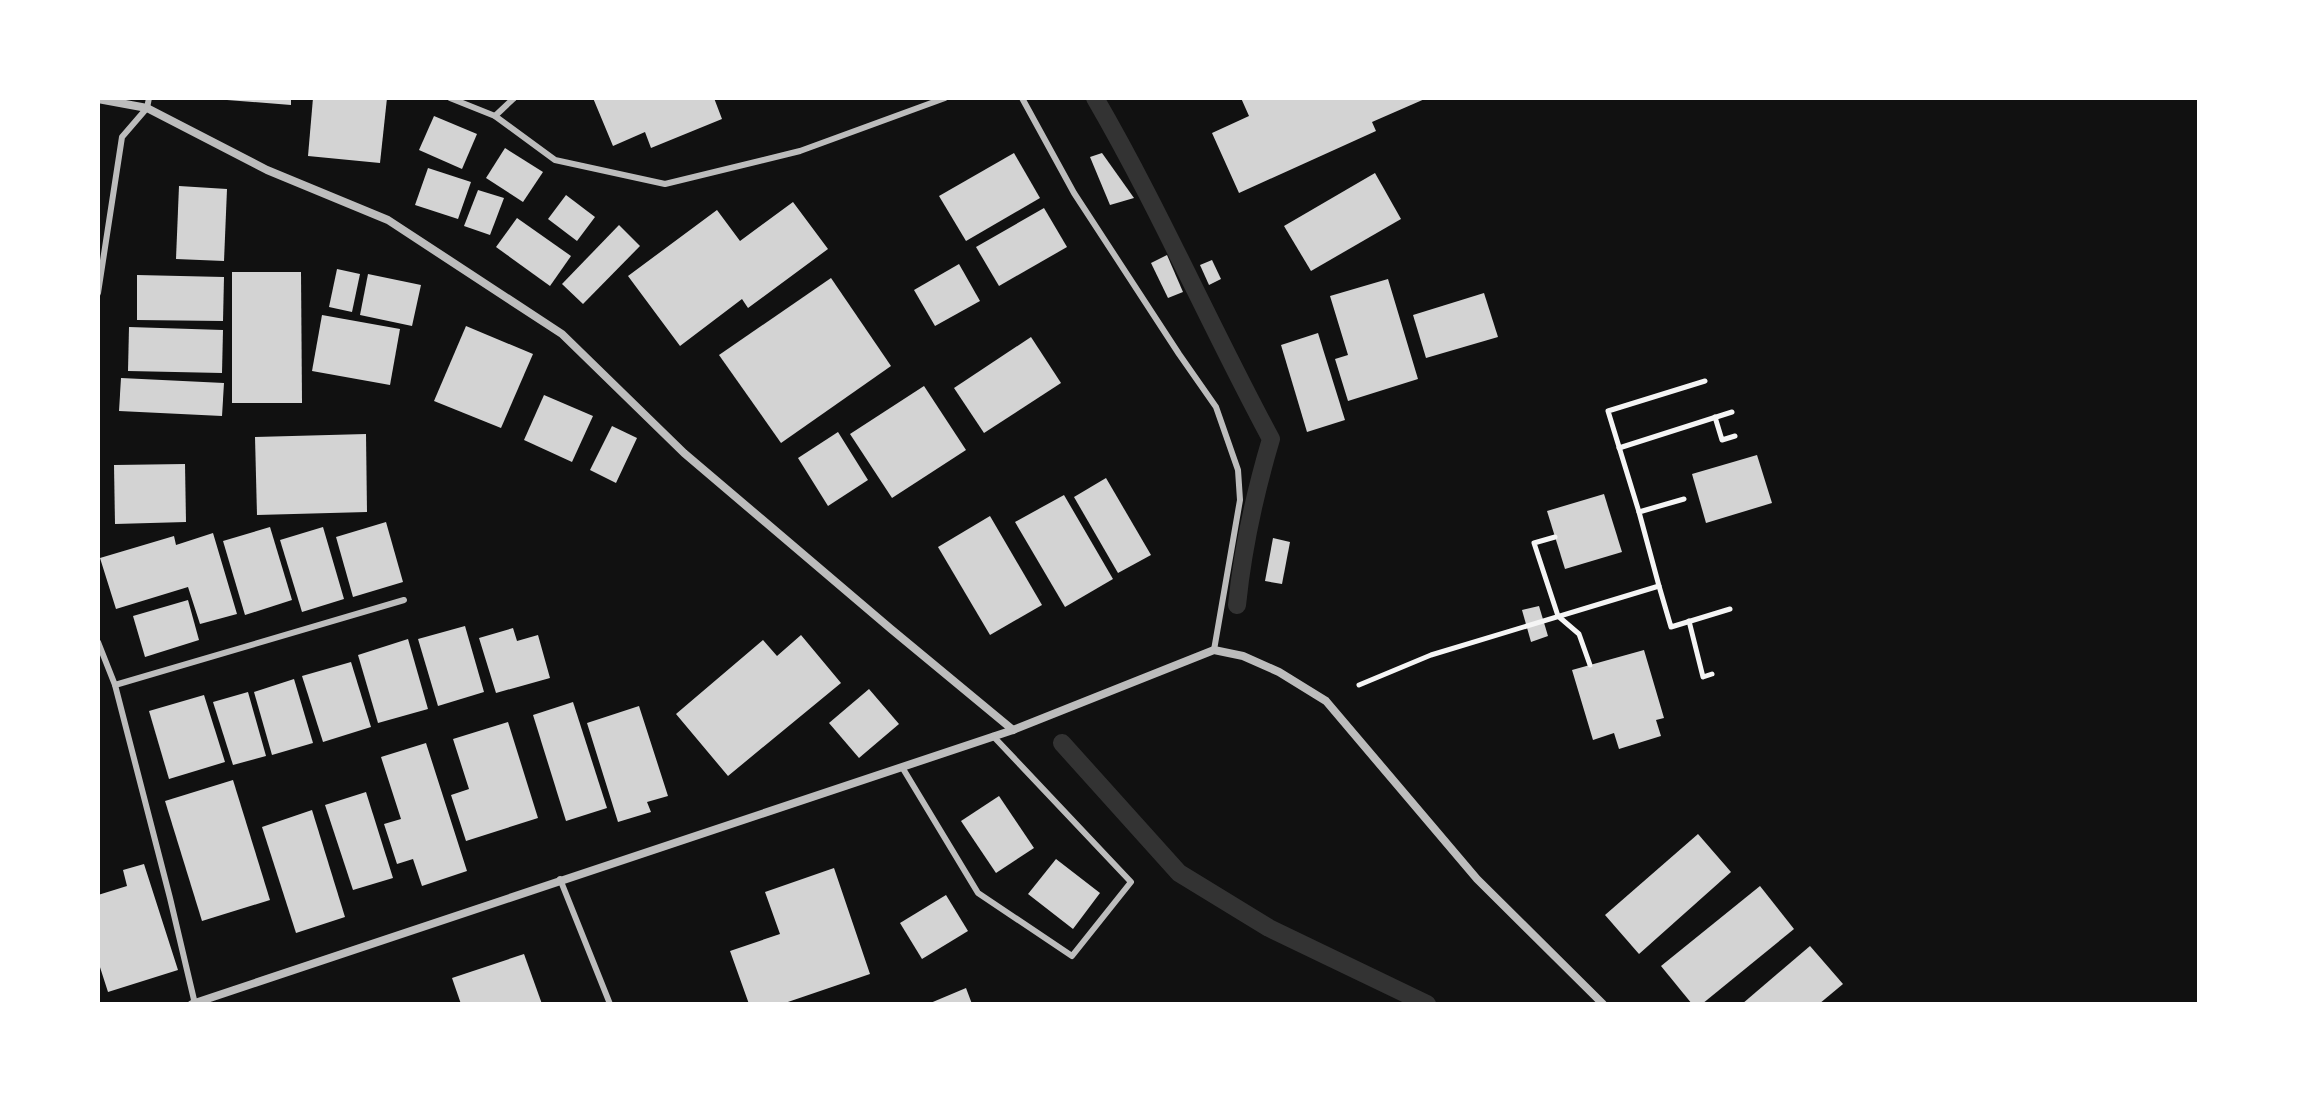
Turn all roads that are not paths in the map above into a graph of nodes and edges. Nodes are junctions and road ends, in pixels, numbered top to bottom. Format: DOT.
graph roads {
  1 [pos="450,98"];
  2 [pos="514,98"];
  3 [pos="945,98"];
  4 [pos="1022,98"];
  5 [pos="98,99"];
  6 [pos="148,103"];
  7 [pos="495,116"];
  8 [pos="98,293"];
  9 [pos="404,600"];
  10 [pos="98,642"];
  11 [pos="1214,650"];
  12 [pos="115,685"];
  13 [pos="1013,730"];
  14 [pos="993,736"];
  15 [pos="902,767"];
  16 [pos="560,879"];
  17 [pos="194,1004"];
  18 [pos="610,1004"];
  19 [pos="1603,1004"];
  1 -- 7 [label="lane"];
  2 -- 7 [label="lane"];
  3 -- 7 [label="lane"];
  4 -- 11 [label="lane"];
  5 -- 6 [label="street"];
  6 -- 8 [label="lane"];
  6 -- 13 [label="street"];
  9 -- 12 [label="lane"];
  10 -- 12 [label="lane"];
  11 -- 13 [label="street"];
  11 -- 19 [label="street"];
  12 -- 17 [label="lane"];
  13 -- 14 [label="street"];
  14 -- 15 [label="street"];
  14 -- 15 [label="lane"];
  15 -- 16 [label="street"];
  16 -- 17 [label="street"];
  16 -- 18 [label="lane"];
}
